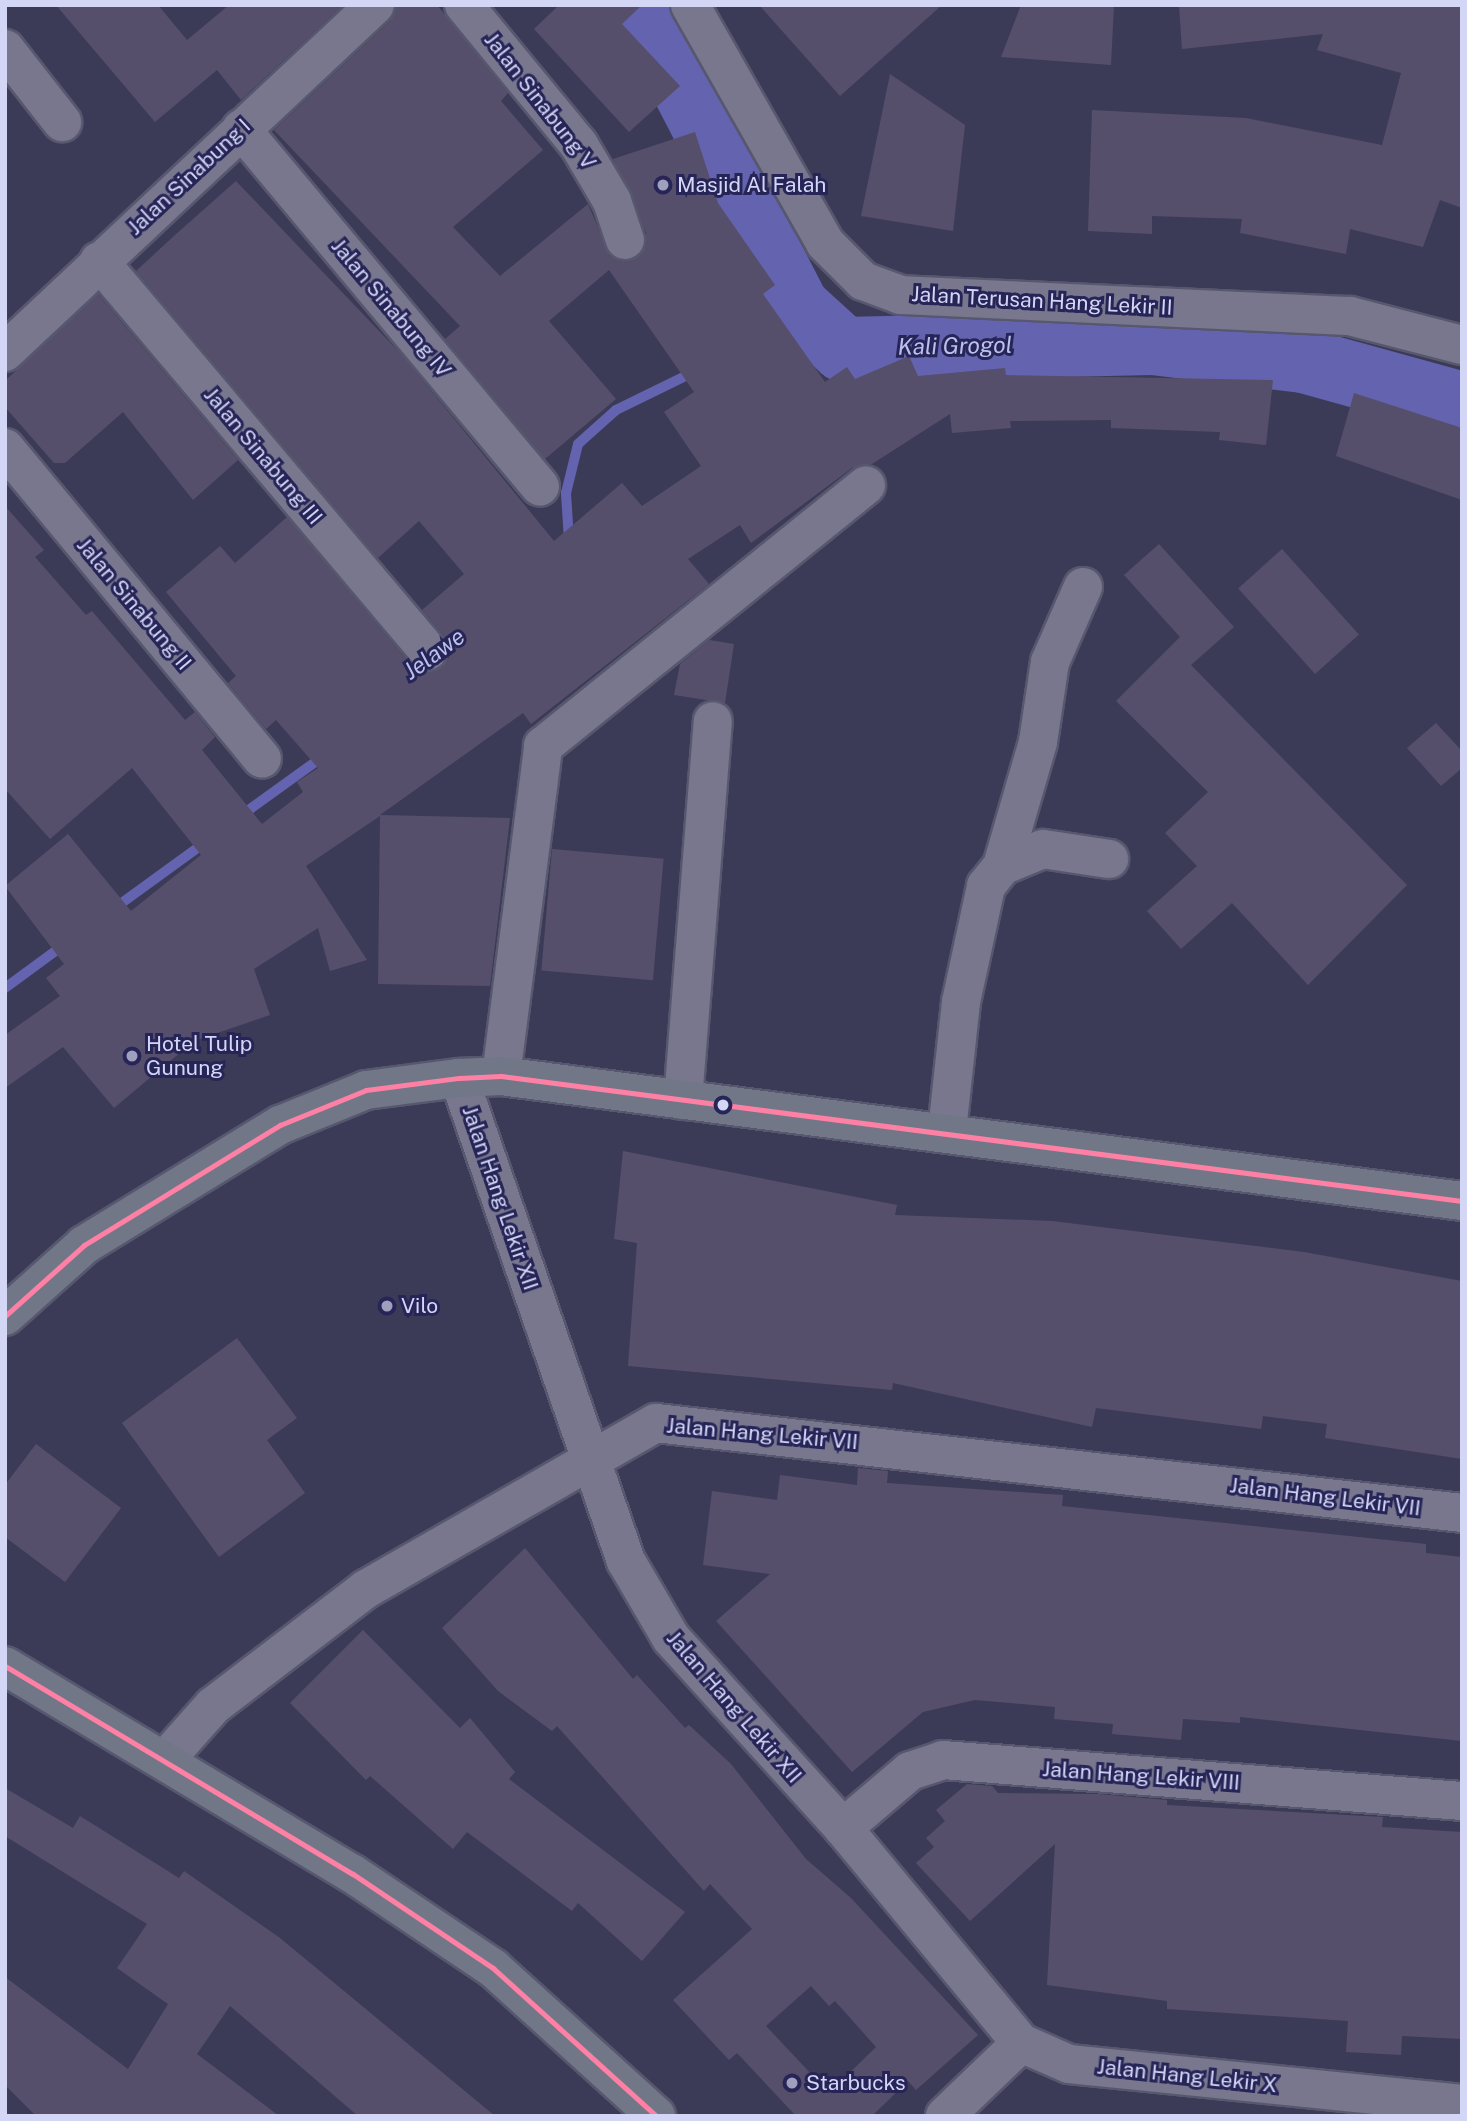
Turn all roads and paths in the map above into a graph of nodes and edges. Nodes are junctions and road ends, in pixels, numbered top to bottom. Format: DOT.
graph roads {
  1 [pos="375,5"];
  2 [pos="464,5"];
  3 [pos="691,5"];
  4 [pos="5,49"];
  5 [pos="62,122"];
  6 [pos="241,129"];
  7 [pos="625,240"];
  8 [pos="99,261"];
  9 [pos="1462,345"];
  10 [pos="5,352"];
  11 [pos="5,448"];
  12 [pos="866,485"];
  13 [pos="540,487"];
  14 [pos="1083,587"];
  15 [pos="428,650"];
  16 [pos="713,721"];
  17 [pos="262,759"];
  18 [pos="1109,859"];
  19 [pos="1002,866"];
  20 [pos="501,1076"];
  21 [pos="459,1078"];
  22 [pos="683,1100"];
  23 [pos="947,1131"];
  24 [pos="1462,1201"];
  25 [pos="5,1316"];
  26 [pos="588,1459"];
  27 [pos="1462,1513"];
  28 [pos="5,1666"];
  29 [pos="166,1759"];
  30 [pos="1462,1801"];
  31 [pos="843,1828"];
  32 [pos="1021,2043"];
  33 [pos="1462,2104"];
  34 [pos="656,2116"];
  35 [pos="945,2116"];
  1 -- 6 [label="street, Jalan Sinabung I"];
  2 -- 7 [label="street, Jalan Sinabung V"];
  3 -- 9 [label="street, Jalan Terusan Hang Lekir II"];
  4 -- 5 [label="street"];
  6 -- 8 [label="street, Jalan Sinabung I"];
  6 -- 13 [label="street, Jalan Sinabung IV"];
  8 -- 10 [label="street, Jalan Sinabung I"];
  8 -- 15 [label="street, Jalan Sinabung III"];
  11 -- 17 [label="street, Jalan Sinabung II"];
  12 -- 20 [label="street"];
  14 -- 19 [label="street"];
  16 -- 22 [label="street"];
  18 -- 19 [label="street"];
  19 -- 23 [label="street"];
  20 -- 21 [label="main road"];
  20 -- 22 [label="main road"];
  21 -- 25 [label="main road"];
  21 -- 26 [label="street, Jalan Hang Lekir XII"];
  22 -- 23 [label="main road"];
  23 -- 24 [label="main road"];
  26 -- 27 [label="street, Jalan Hang Lekir VII"];
  26 -- 29 [label="street, Jalan Hang Lekir VII"];
  26 -- 31 [label="street, Jalan Hang Lekir XII"];
  28 -- 29 [label="main road"];
  29 -- 34 [label="main road"];
  30 -- 31 [label="street, Jalan Hang Lekir VIII"];
  31 -- 32 [label="street, Jalan Hang Lekir XII"];
  32 -- 33 [label="street, Jalan Hang Lekir X"];
  32 -- 35 [label="street"];
}
